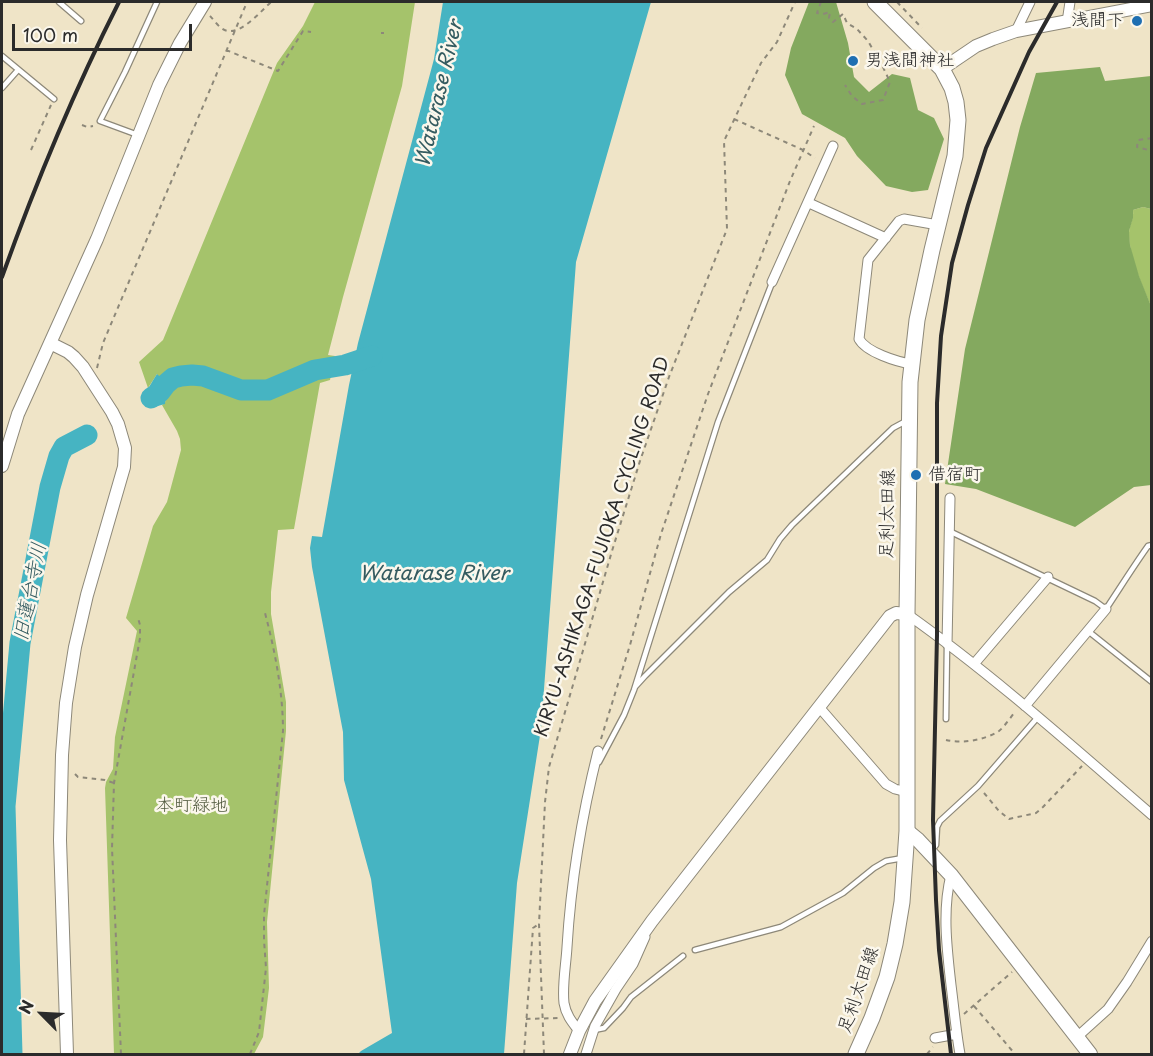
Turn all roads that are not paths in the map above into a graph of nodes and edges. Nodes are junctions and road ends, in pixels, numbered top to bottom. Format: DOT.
graph roads {
  1 [pos="59,2"];
  2 [pos="157,2"];
  3 [pos="205,2"];
  4 [pos="875,2"];
  5 [pos="1030,2"];
  6 [pos="1070,2"];
  7 [pos="1152,5"];
  8 [pos="81,21"];
  9 [pos="1067,22"];
  10 [pos="1016,31"];
  11 [pos="2,56"];
  12 [pos="942,69"];
  13 [pos="18,70"];
  14 [pos="2,88"];
  15 [pos="54,99"];
  16 [pos="138,135"];
  17 [pos="833,146"];
  18 [pos="809,203"];
  19 [pos="938,225"];
  20 [pos="886,238"];
  21 [pos="772,282"];
  22 [pos="50,343"];
  23 [pos="912,364"];
  24 [pos="909,419"];
  25 [pos="2,466"];
  26 [pos="950,498"];
  27 [pos="949,531"];
  28 [pos="1152,545"];
  29 [pos="1048,578"];
  30 [pos="1106,609"];
  31 [pos="907,614"];
  32 [pos="1088,630"];
  33 [pos="947,644"];
  34 [pos="974,664"];
  35 [pos="1152,682"];
  36 [pos="634,690"];
  37 [pos="1025,706"];
  38 [pos="819,707"];
  39 [pos="1038,717"];
  40 [pos="946,719"];
  41 [pos="598,751"];
  42 [pos="592,775"];
  43 [pos="907,792"];
  44 [pos="1152,815"];
  45 [pos="907,831"];
  46 [pos="930,852"];
  47 [pos="905,858"];
  48 [pos="951,874"];
  49 [pos="652,921"];
  50 [pos="1152,941"];
  51 [pos="695,950"];
  52 [pos="683,956"];
  53 [pos="594,1030"];
  54 [pos="579,1031"];
  55 [pos="957,1034"];
  56 [pos="1077,1037"];
  57 [pos="935,1038"];
  58 [pos="67,1054"];
  59 [pos="570,1054"];
  60 [pos="586,1054"];
  61 [pos="856,1054"];
  62 [pos="960,1054"];
  63 [pos="1090,1054"];
  1 -- 8 [label="lane"];
  2 -- 16 [label="lane"];
  3 -- 16 [label="street"];
  4 -- 12 [label="main road, 足利太田線"];
  5 -- 10 [label="street"];
  6 -- 9 [label="street"];
  7 -- 9 [label="street"];
  9 -- 10 [label="street"];
  10 -- 12 [label="street"];
  11 -- 13 [label="lane"];
  12 -- 19 [label="main road, 足利太田線"];
  13 -- 14 [label="lane"];
  13 -- 15 [label="lane"];
  16 -- 22 [label="street"];
  17 -- 18 [label="street"];
  18 -- 20 [label="street"];
  18 -- 21 [label="street"];
  19 -- 20 [label="street"];
  19 -- 23 [label="main road, 足利太田線"];
  20 -- 23 [label="street"];
  21 -- 36 [label="lane"];
  22 -- 25 [label="street"];
  22 -- 58 [label="street"];
  23 -- 24 [label="main road, 足利太田線"];
  24 -- 31 [label="main road, 足利太田線"];
  24 -- 36 [label="lane"];
  26 -- 27 [label="street"];
  27 -- 29 [label="lane"];
  27 -- 33 [label="street"];
  28 -- 30 [label="lane"];
  29 -- 30 [label="lane"];
  29 -- 34 [label="street"];
  30 -- 32 [label="street"];
  31 -- 33 [label="street"];
  31 -- 38 [label="street"];
  31 -- 43 [label="main road, 足利太田線"];
  32 -- 35 [label="lane"];
  32 -- 37 [label="street"];
  33 -- 34 [label="street"];
  33 -- 40 [label="lane"];
  34 -- 37 [label="street"];
  36 -- 42 [label="lane"];
  37 -- 39 [label="street"];
  38 -- 43 [label="street"];
  38 -- 49 [label="street"];
  39 -- 44 [label="street"];
  39 -- 46 [label="lane"];
  41 -- 42 [label="street"];
  42 -- 54 [label="street"];
  43 -- 45 [label="main road, 足利太田線"];
  45 -- 46 [label="main road"];
  45 -- 47 [label="main road, 足利太田線"];
  46 -- 48 [label="main road"];
  47 -- 51 [label="lane"];
  47 -- 61 [label="main road, 足利太田線"];
  48 -- 55 [label="street"];
  48 -- 56 [label="main road"];
  49 -- 53 [label="street"];
  49 -- 54 [label="street"];
  50 -- 56 [label="street"];
  52 -- 53 [label="lane"];
  53 -- 60 [label="street"];
  54 -- 59 [label="street"];
  55 -- 57 [label="street"];
  55 -- 62 [label="street"];
  56 -- 63 [label="main road"];
}
